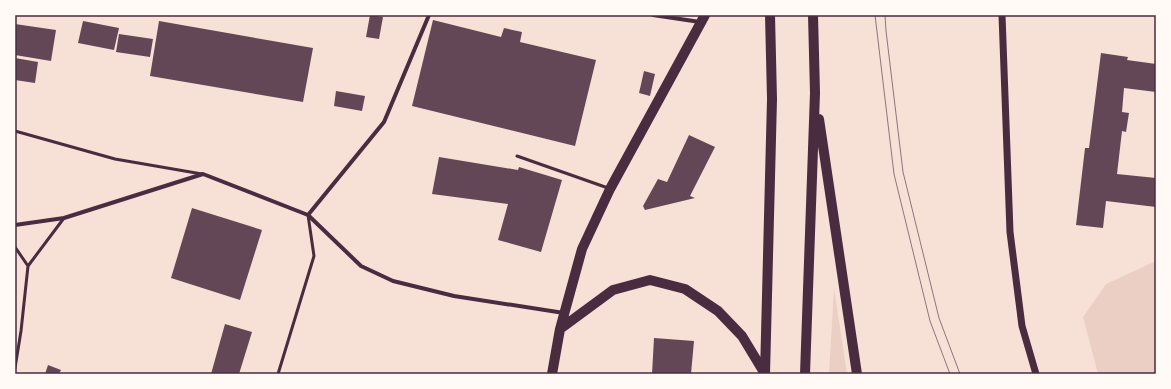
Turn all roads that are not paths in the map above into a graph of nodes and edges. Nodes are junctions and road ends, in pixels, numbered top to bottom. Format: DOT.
graph roads {
  1 [pos="429,15"];
  2 [pos="653,15"];
  3 [pos="770,15"];
  4 [pos="813,15"];
  5 [pos="1002,15"];
  6 [pos="703,18"];
  7 [pos="815,93"];
  8 [pos="15,131"];
  9 [pos="517,156"];
  10 [pos="204,174"];
  11 [pos="610,189"];
  12 [pos="308,215"];
  13 [pos="64,218"];
  14 [pos="15,225"];
  15 [pos="15,247"];
  16 [pos="28,266"];
  17 [pos="564,313"];
  18 [pos="560,329"];
  19 [pos="15,368"];
  20 [pos="278,374"];
  21 [pos="552,374"];
  22 [pos="765,374"];
  23 [pos="805,374"];
  24 [pos="857,374"];
  25 [pos="1036,374"];
  1 -- 12 [label="street"];
  2 -- 6 [label="street"];
  3 -- 22 [label="main road"];
  4 -- 7 [label="main road"];
  5 -- 25 [label="street"];
  6 -- 11 [label="main road"];
  7 -- 23 [label="main road"];
  7 -- 24 [label="main road"];
  8 -- 10 [label="lane"];
  9 -- 11 [label="lane"];
  10 -- 12 [label="street"];
  10 -- 13 [label="street"];
  11 -- 17 [label="main road"];
  12 -- 17 [label="street"];
  12 -- 20 [label="lane"];
  13 -- 14 [label="street"];
  13 -- 16 [label="lane"];
  15 -- 16 [label="lane"];
  16 -- 19 [label="lane"];
  17 -- 18 [label="main road"];
  18 -- 21 [label="main road"];
  18 -- 22 [label="main road"];
}
